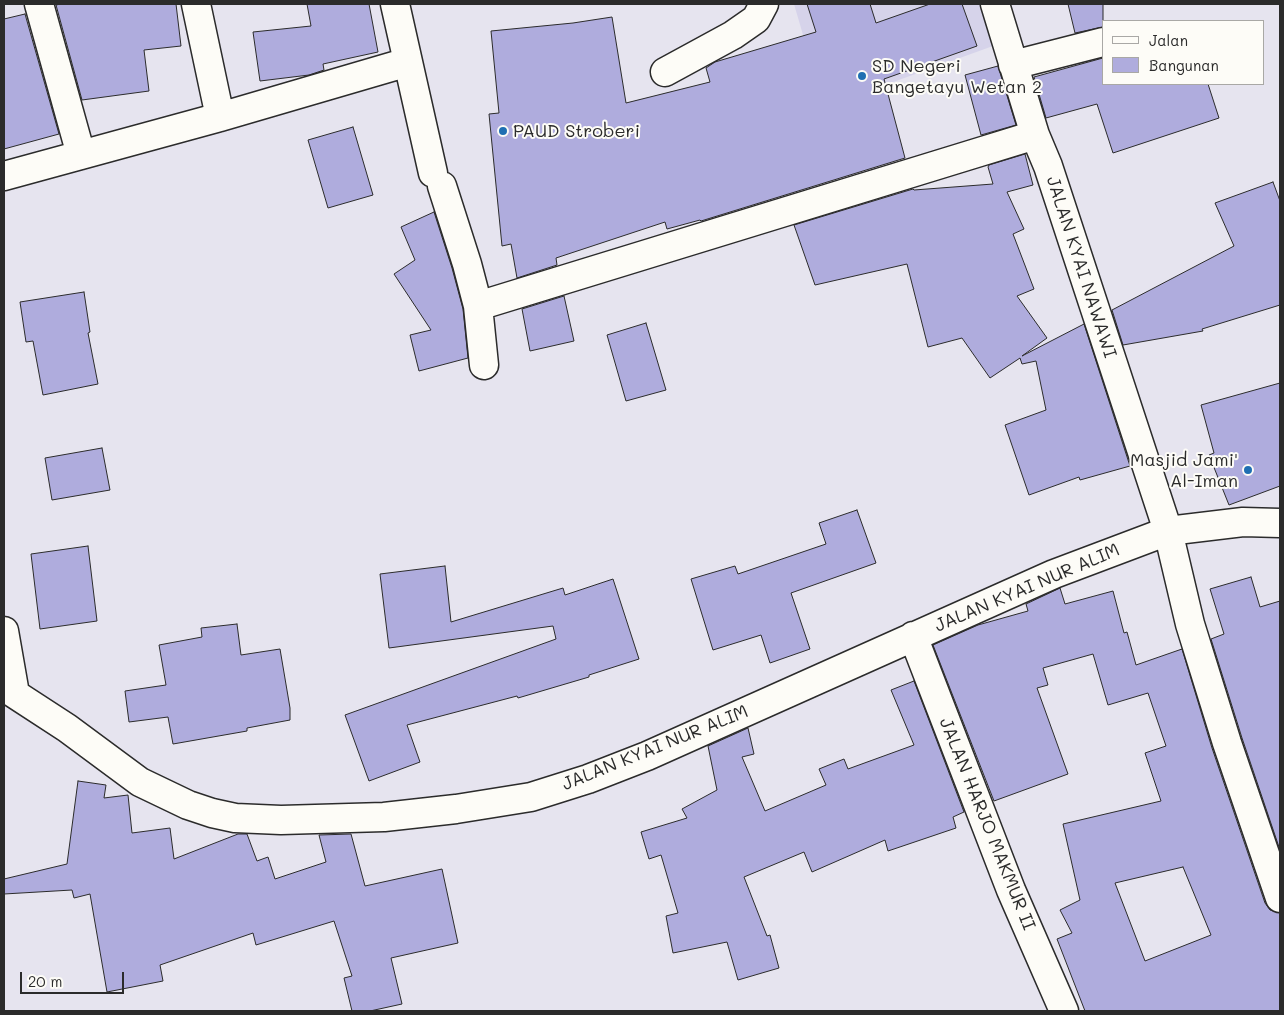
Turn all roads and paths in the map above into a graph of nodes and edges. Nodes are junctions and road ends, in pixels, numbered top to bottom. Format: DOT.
graph roads {
  1 [pos="39,4"];
  2 [pos="196,4"];
  3 [pos="395,4"];
  4 [pos="764,4"];
  5 [pos="995,4"];
  6 [pos="1102,42"];
  7 [pos="408,62"];
  8 [pos="1013,64"];
  9 [pos="665,72"];
  10 [pos="220,117"];
  11 [pos="1035,135"];
  12 [pos="81,155"];
  13 [pos="4,176"];
  14 [pos="478,306"];
  15 [pos="484,365"];
  16 [pos="1280,523"];
  17 [pos="1168,531"];
  18 [pos="4,631"];
  19 [pos="913,636"];
  20 [pos="10,691"];
  21 [pos="1280,898"];
  22 [pos="1064,1011"];
  1 -- 12 [label="street"];
  2 -- 10 [label="street"];
  3 -- 7 [label="street"];
  4 -- 9 [label="street"];
  5 -- 8 [label="street, JALAN KYAI NAWAWI"];
  6 -- 8 [label="street"];
  7 -- 10 [label="street"];
  7 -- 14 [label="street"];
  8 -- 11 [label="street, JALAN KYAI NAWAWI"];
  10 -- 12 [label="street"];
  11 -- 14 [label="street"];
  11 -- 17 [label="street, JALAN KYAI NAWAWI"];
  12 -- 13 [label="street"];
  14 -- 15 [label="street"];
  16 -- 17 [label="street, JALAN KYAI NUR ALIM"];
  17 -- 19 [label="street, JALAN KYAI NUR ALIM"];
  17 -- 21 [label="street, JALAN KYAI NAWAWI"];
  18 -- 20 [label="street"];
  19 -- 20 [label="street, JALAN KYAI NUR ALIM"];
  19 -- 22 [label="street, JALAN HARJO MAKMUR II"];
}
